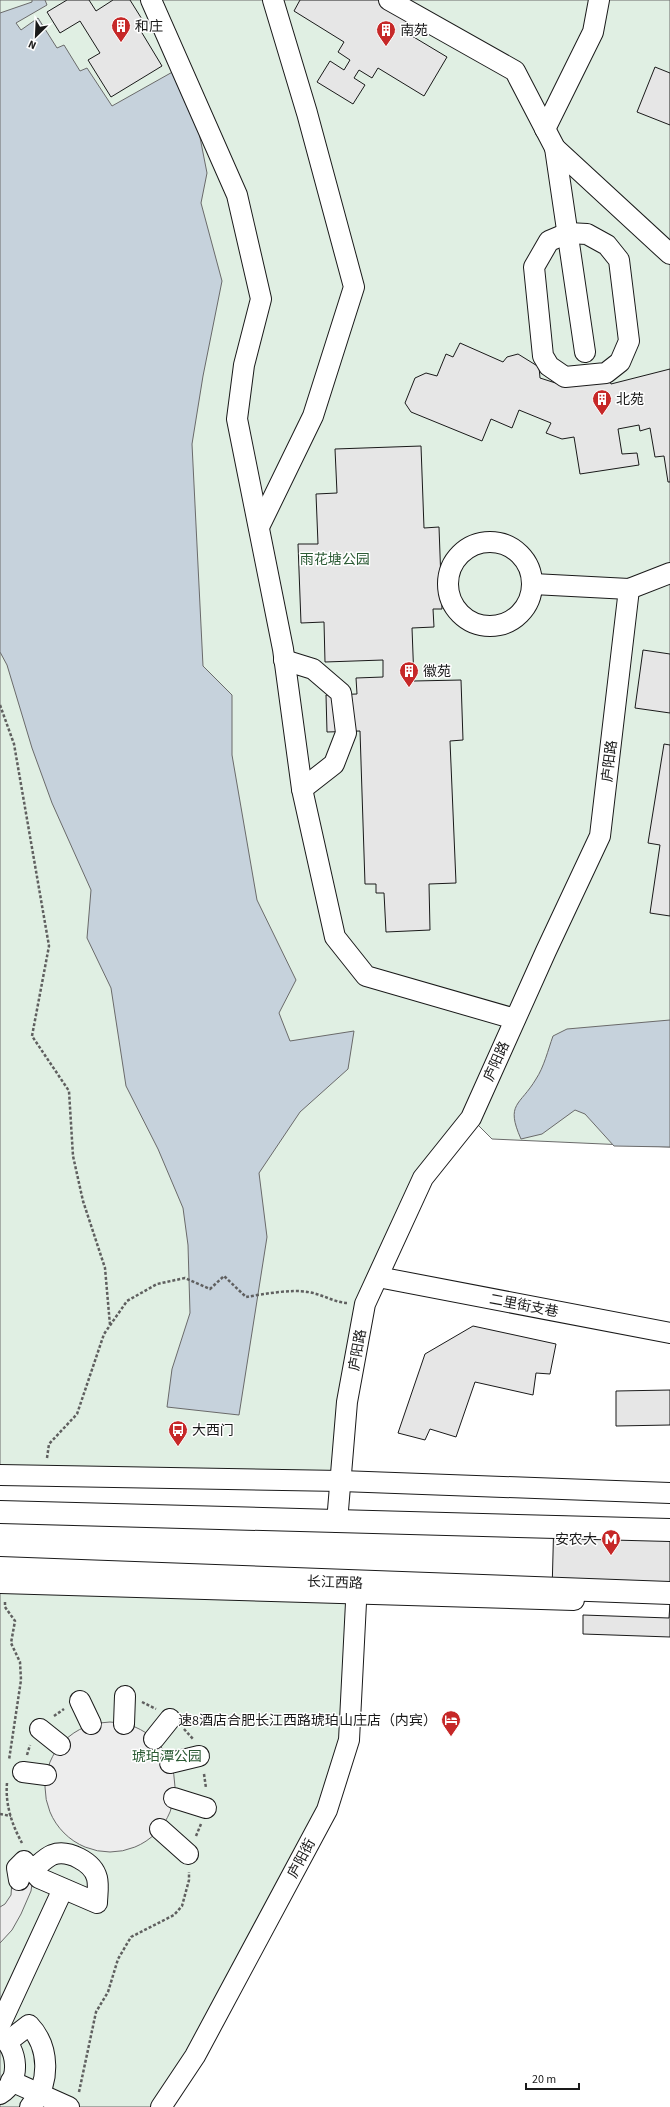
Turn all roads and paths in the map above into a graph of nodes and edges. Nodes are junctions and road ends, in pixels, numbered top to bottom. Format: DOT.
graph roads {
  1 [pos="151,0"];
  2 [pos="273,0"];
  3 [pos="389,0"];
  4 [pos="599,0"];
  5 [pos="545,129"];
  6 [pos="555,148"];
  7 [pos="568,234"];
  8 [pos="670,254"];
  9 [pos="585,352"];
  10 [pos="259,528"];
  11 [pos="670,573"];
  12 [pos="533,584"];
  13 [pos="629,589"];
  14 [pos="284,660"];
  15 [pos="0,704"];
  16 [pos="302,789"];
  17 [pos="515,1019"];
  18 [pos="378,1277"];
  19 [pos="366,1304"];
  20 [pos="110,1325"];
  21 [pos="670,1333"];
  22 [pos="0,1475"];
  23 [pos="45,1476"];
  24 [pos="341,1481"];
  25 [pos="670,1493"];
  26 [pos="0,1512"];
  27 [pos="337,1522"];
  28 [pos="670,1530"];
  29 [pos="2,1579"];
  30 [pos="356,1588"];
  31 [pos="670,1593"];
  32 [pos="670,1603"];
  33 [pos="125,1696"];
  34 [pos="80,1701"];
  35 [pos="170,1719"];
  36 [pos="91,1724"];
  37 [pos="124,1724"];
  38 [pos="40,1729"];
  39 [pos="154,1739"];
  40 [pos="60,1745"];
  41 [pos="199,1756"];
  42 [pos="170,1763"];
  43 [pos="13,1770"];
  44 [pos="46,1775"];
  45 [pos="174,1798"];
  46 [pos="206,1808"];
  47 [pos="0,1814"];
  48 [pos="11,1816"];
  49 [pos="160,1829"];
  50 [pos="188,1854"];
  51 [pos="31,1872"];
  52 [pos="63,1889"];
  53 [pos="5,2040"];
  54 [pos="44,2049"];
  55 [pos="6,2088"];
  56 [pos="34,2101"];
  57 [pos="74,2101"];
  58 [pos="161,2107"];
  1 -- 10 [label="street"];
  2 -- 10 [label="street"];
  3 -- 5 [label="street"];
  4 -- 5 [label="street"];
  5 -- 6 [label="street"];
  6 -- 7 [label="street"];
  6 -- 8 [label="street"];
  7 -- 7 [label="street"];
  7 -- 9 [label="street"];
  10 -- 14 [label="street"];
  11 -- 13 [label="street"];
  12 -- 12 [label="street"];
  12 -- 13 [label="street"];
  13 -- 17 [label="street, 庐阳路"];
  14 -- 16 [label="street"];
  14 -- 16 [label="street"];
  15 -- 20 [label="path"];
  16 -- 17 [label="street"];
  17 -- 18 [label="street, 庐阳路"];
  18 -- 19 [label="street, 庐阳路"];
  18 -- 21 [label="street, 二里街支巷"];
  19 -- 20 [label="path"];
  19 -- 24 [label="street, 庐阳路"];
  20 -- 23 [label="path"];
  22 -- 23 [label="street"];
  23 -- 24 [label="street"];
  24 -- 25 [label="street"];
  24 -- 27 [label="street, 庐阳路"];
  26 -- 27 [label="highway"];
  27 -- 28 [label="highway"];
  29 -- 30 [label="highway, 长江西路"];
  29 -- 43 [label="path"];
  30 -- 31 [label="highway, 长江西路"];
  30 -- 32 [label="street"];
  30 -- 58 [label="street, 庐阳街"];
  33 -- 35 [label="path"];
  33 -- 37 [label="street"];
  34 -- 36 [label="street"];
  34 -- 38 [label="path"];
  35 -- 39 [label="street"];
  35 -- 41 [label="path"];
  38 -- 40 [label="street"];
  38 -- 43 [label="path"];
  41 -- 42 [label="street"];
  41 -- 46 [label="path"];
  43 -- 44 [label="street"];
  43 -- 48 [label="path"];
  45 -- 46 [label="street"];
  46 -- 50 [label="path"];
  47 -- 48 [label="path"];
  48 -- 51 [label="path"];
  49 -- 50 [label="street"];
  50 -- 57 [label="path"];
  51 -- 52 [label="street"];
  51 -- 52 [label="street"];
  52 -- 53 [label="street"];
  53 -- 54 [label="street"];
  53 -- 54 [label="street"];
  53 -- 55 [label="street"];
  54 -- 56 [label="street"];
  55 -- 56 [label="street"];
  56 -- 57 [label="street"];
}
